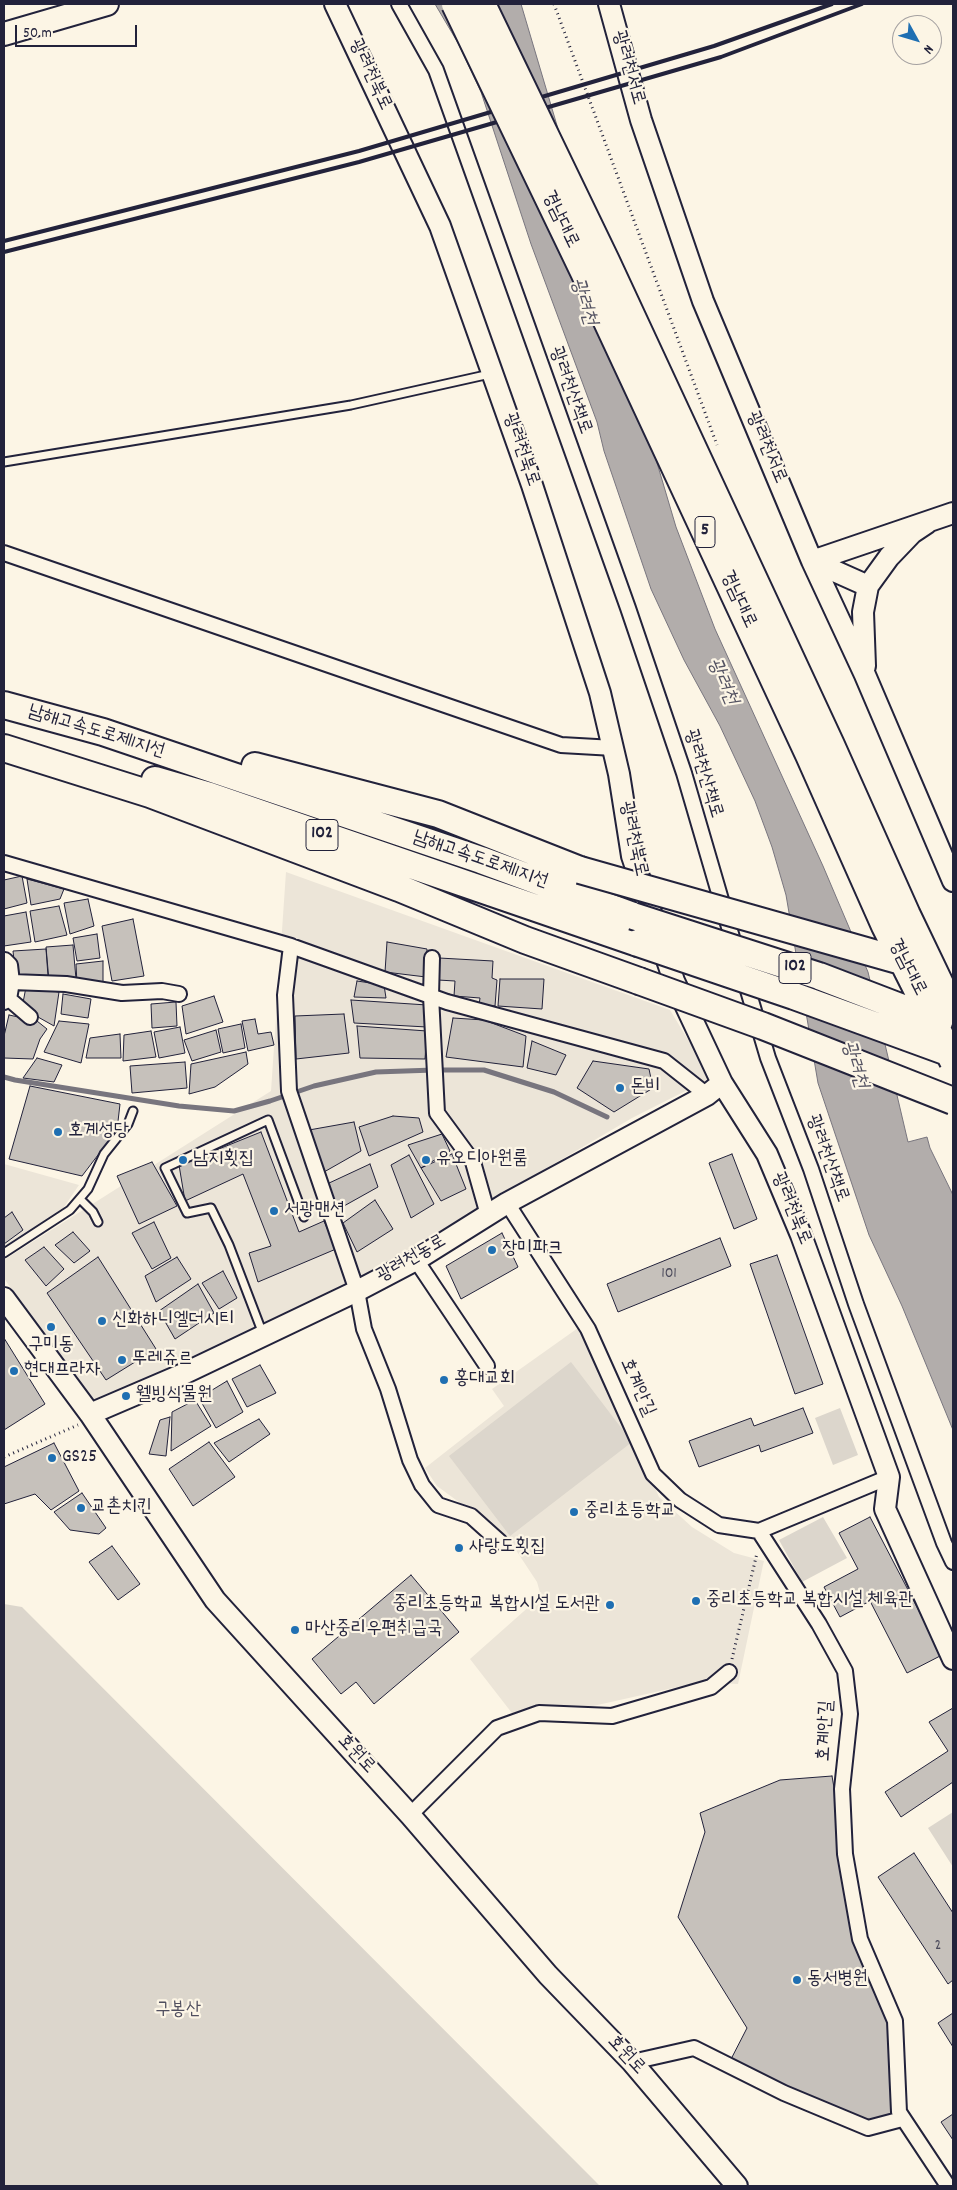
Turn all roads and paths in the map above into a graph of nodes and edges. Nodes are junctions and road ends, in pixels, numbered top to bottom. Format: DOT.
graph roads {
  1 [pos="107,4"];
  2 [pos="335,4"];
  3 [pos="399,4"];
  4 [pos="455,4"];
  5 [pos="482,4"];
  6 [pos="609,4"];
  7 [pos="4,34"];
  8 [pos="493,373"];
  9 [pos="4,462"];
  10 [pos="953,513"];
  11 [pos="927,523"];
  12 [pos="4,553"];
  13 [pos="812,561"];
  14 [pos="868,586"];
  15 [pos="866,676"];
  16 [pos="4,690"];
  17 [pos="4,705"];
  18 [pos="4,734"];
  19 [pos="4,748"];
  20 [pos="614,748"];
  21 [pos="4,863"];
  22 [pos="953,881"];
  23 [pos="291,946"];
  24 [pos="432,958"];
  25 [pos="5,960"];
  26 [pos="953,976"];
  27 [pos="12,982"];
  28 [pos="180,994"];
  29 [pos="431,996"];
  30 [pos="6,1000"];
  31 [pos="953,1011"];
  32 [pos="30,1017"];
  33 [pos="953,1027"];
  34 [pos="953,1054"];
  35 [pos="953,1061"];
  36 [pos="715,1089"];
  37 [pos="953,1102"];
  38 [pos="133,1111"];
  39 [pos="80,1199"];
  40 [pos="507,1203"];
  41 [pos="488,1215"];
  42 [pos="304,1217"];
  43 [pos="98,1222"];
  44 [pos="4,1253"];
  45 [pos="416,1260"];
  46 [pos="357,1291"];
  47 [pos="4,1298"];
  48 [pos="263,1334"];
  49 [pos="487,1366"];
  50 [pos="91,1416"];
  51 [pos="4,1457"];
  52 [pos="889,1477"];
  53 [pos="760,1533"];
  54 [pos="500,1542"];
  55 [pos="953,1562"];
  56 [pos="953,1660"];
  57 [pos="729,1672"];
  58 [pos="410,1815"];
  59 [pos="632,2062"];
  60 [pos="902,2119"];
  61 [pos="737,2186"];
  62 [pos="948,2186"];
  1 -- 7 [label="main road"];
  2 -- 8 [label="street, 광려천북로"];
  3 -- 55 [label="street, 광려천산책로"];
  4 -- 35 [label="highway, 경남대로 / 5, bridge"];
  5 -- 31 [label="highway, 경남대로 / 5, bridge"];
  6 -- 13 [label="street, 광려천서로"];
  8 -- 9 [label="lane"];
  8 -- 20 [label="street, 광려천북로"];
  10 -- 11 [label="street"];
  11 -- 13 [label="street"];
  11 -- 14 [label="street"];
  12 -- 20 [label="street"];
  13 -- 14 [label="street"];
  13 -- 15 [label="street, 광려천서로"];
  14 -- 15 [label="street"];
  15 -- 22 [label="street, 광려천서로"];
  16 -- 26 [label="highway, bridge"];
  17 -- 33 [label="highway, 남해고속도로제1지선 / 102, bridge"];
  18 -- 34 [label="highway, 남해고속도로제1지선 / 102, bridge"];
  19 -- 37 [label="highway, bridge"];
  20 -- 36 [label="street, 광려천북로"];
  21 -- 23 [label="street"];
  23 -- 29 [label="street"];
  23 -- 46 [label="street"];
  24 -- 29 [label="street"];
  25 -- 27 [label="street"];
  27 -- 28 [label="street"];
  27 -- 30 [label="street"];
  29 -- 36 [label="street"];
  29 -- 41 [label="street"];
  30 -- 32 [label="street"];
  36 -- 40 [label="street, 광려천동로"];
  36 -- 52 [label="street, 광려천북로"];
  38 -- 39 [label="lane"];
  39 -- 43 [label="lane"];
  39 -- 44 [label="lane"];
  40 -- 41 [label="street, 광려천동로"];
  40 -- 53 [label="street, 호계안길"];
  41 -- 45 [label="street, 광려천동로"];
  42 -- 48 [label="lane"];
  45 -- 46 [label="street, 광려천동로"];
  45 -- 49 [label="street"];
  46 -- 48 [label="street, 광려천동로"];
  46 -- 54 [label="street"];
  47 -- 50 [label="street, 호원로"];
  48 -- 50 [label="street, 광려천동로"];
  50 -- 51 [label="path"];
  50 -- 58 [label="street, 호원로"];
  52 -- 53 [label="street"];
  52 -- 56 [label="street, 광려천북로"];
  53 -- 57 [label="path"];
  53 -- 60 [label="street, 호계안길"];
  57 -- 58 [label="street"];
  58 -- 59 [label="street, 호원로"];
  59 -- 60 [label="street"];
  59 -- 61 [label="street, 호원로"];
  60 -- 62 [label="street, 호계안길"];
}
